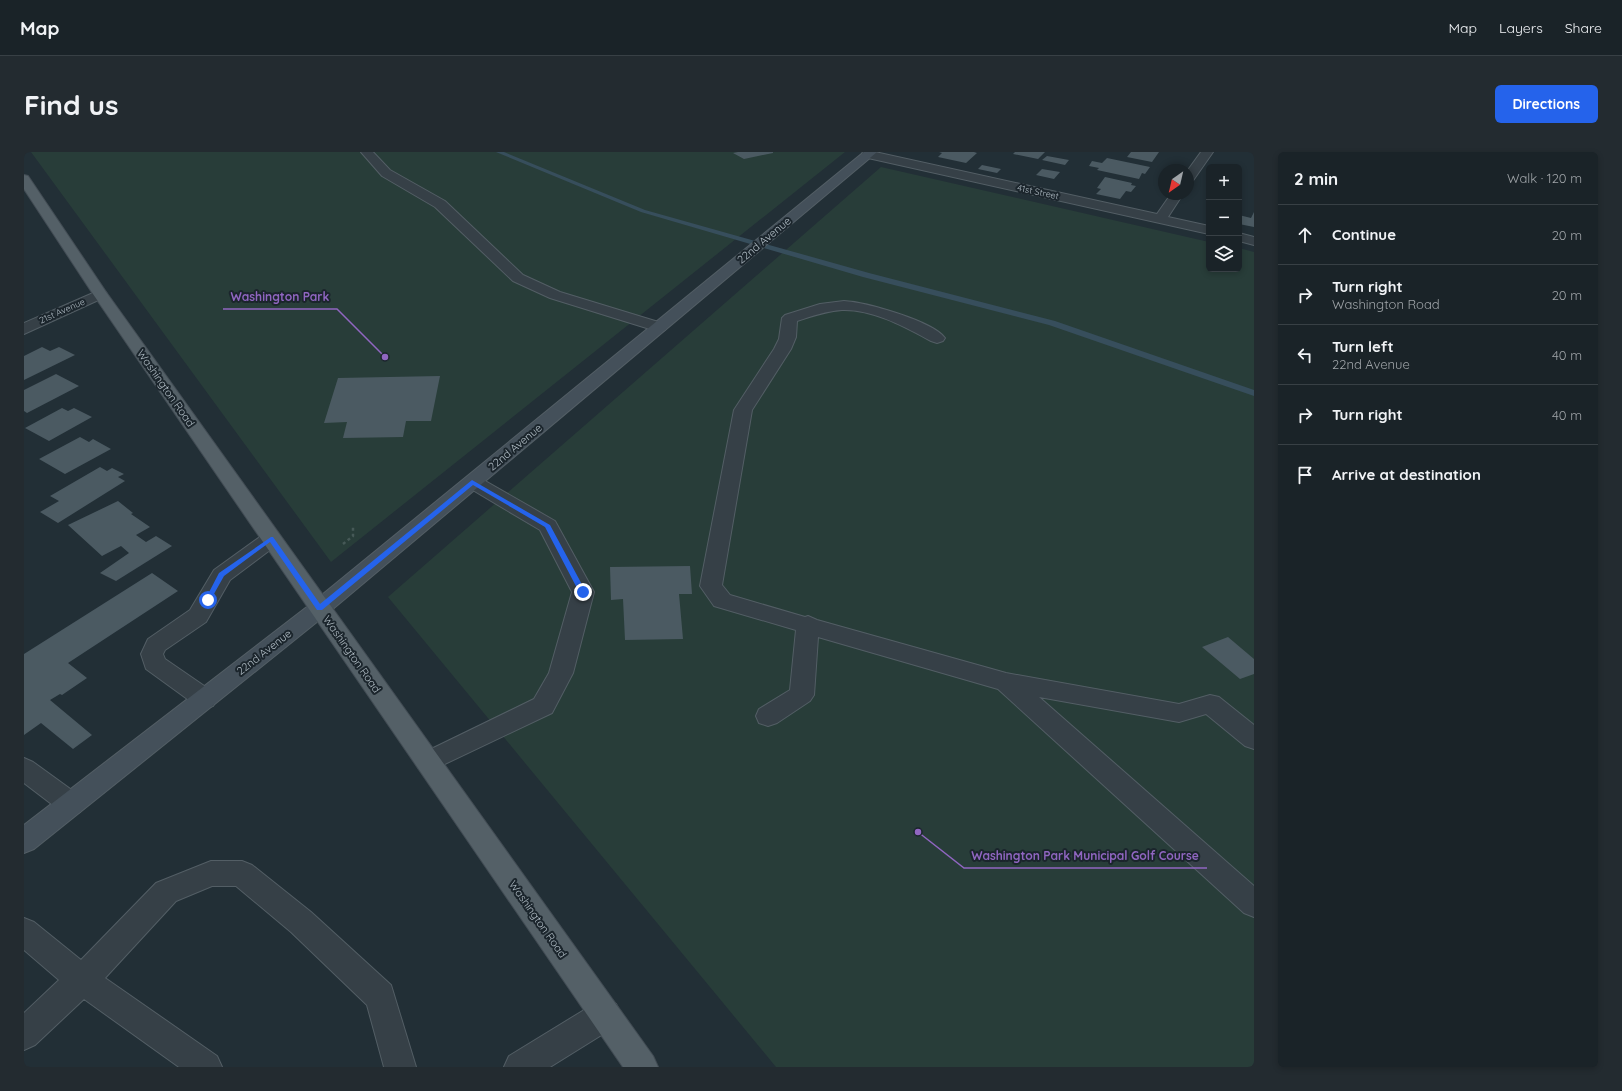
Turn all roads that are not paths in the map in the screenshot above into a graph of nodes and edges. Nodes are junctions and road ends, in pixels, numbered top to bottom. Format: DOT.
graph roads {
  1 [pos="367,152"];
  2 [pos="1207,152"];
  3 [pos="869,153"];
  4 [pos="1194,170"];
  5 [pos="24,179"];
  6 [pos="1173,200"];
  7 [pos="1160,219"];
  8 [pos="1206,229"];
  9 [pos="1242,238"];
  10 [pos="1254,240"];
  11 [pos="100,294"];
  12 [pos="659,327"];
  13 [pos="24,329"];
  14 [pos="937,338"];
  15 [pos="472,482"];
  16 [pos="271,539"];
  17 [pos="320,608"];
  18 [pos="808,624"];
  19 [pos="1006,682"];
  20 [pos="205,699"];
  21 [pos="768,716"];
  22 [pos="1254,739"];
  23 [pos="428,762"];
  24 [pos="24,769"];
  25 [pos="71,804"];
  26 [pos="24,841"];
  27 [pos="1254,904"];
  28 [pos="24,932"];
  29 [pos="82,980"];
  30 [pos="605,1015"];
  31 [pos="24,1034"];
  32 [pos="206,1067"];
  33 [pos="400,1067"];
  34 [pos="520,1067"];
  35 [pos="642,1067"];
  1 -- 12 [label="street"];
  2 -- 4 [label="street"];
  3 -- 7 [label="street, 41st Street"];
  3 -- 12 [label="street, 22nd Avenue"];
  5 -- 11 [label="main road, Washington Road"];
  6 -- 7 [label="street"];
  7 -- 8 [label="street, 41st Street"];
  9 -- 10 [label="street"];
  11 -- 13 [label="street, 21st Avenue"];
  11 -- 16 [label="main road, Washington Road"];
  12 -- 15 [label="street, 22nd Avenue"];
  14 -- 18 [label="street"];
  15 -- 17 [label="street, 22nd Avenue"];
  15 -- 23 [label="street"];
  16 -- 17 [label="main road, Washington Road"];
  16 -- 20 [label="street"];
  17 -- 20 [label="street, 22nd Avenue"];
  17 -- 23 [label="main road, Washington Road"];
  18 -- 19 [label="street"];
  18 -- 21 [label="street"];
  19 -- 22 [label="street"];
  19 -- 27 [label="street"];
  20 -- 25 [label="street, 22nd Avenue"];
  23 -- 30 [label="main road, Washington Road"];
  24 -- 25 [label="street"];
  25 -- 26 [label="street, 22nd Avenue"];
  28 -- 29 [label="street"];
  29 -- 31 [label="street"];
  29 -- 32 [label="street"];
  29 -- 33 [label="street"];
  30 -- 34 [label="street"];
  30 -- 35 [label="main road, Washington Road"];
}
